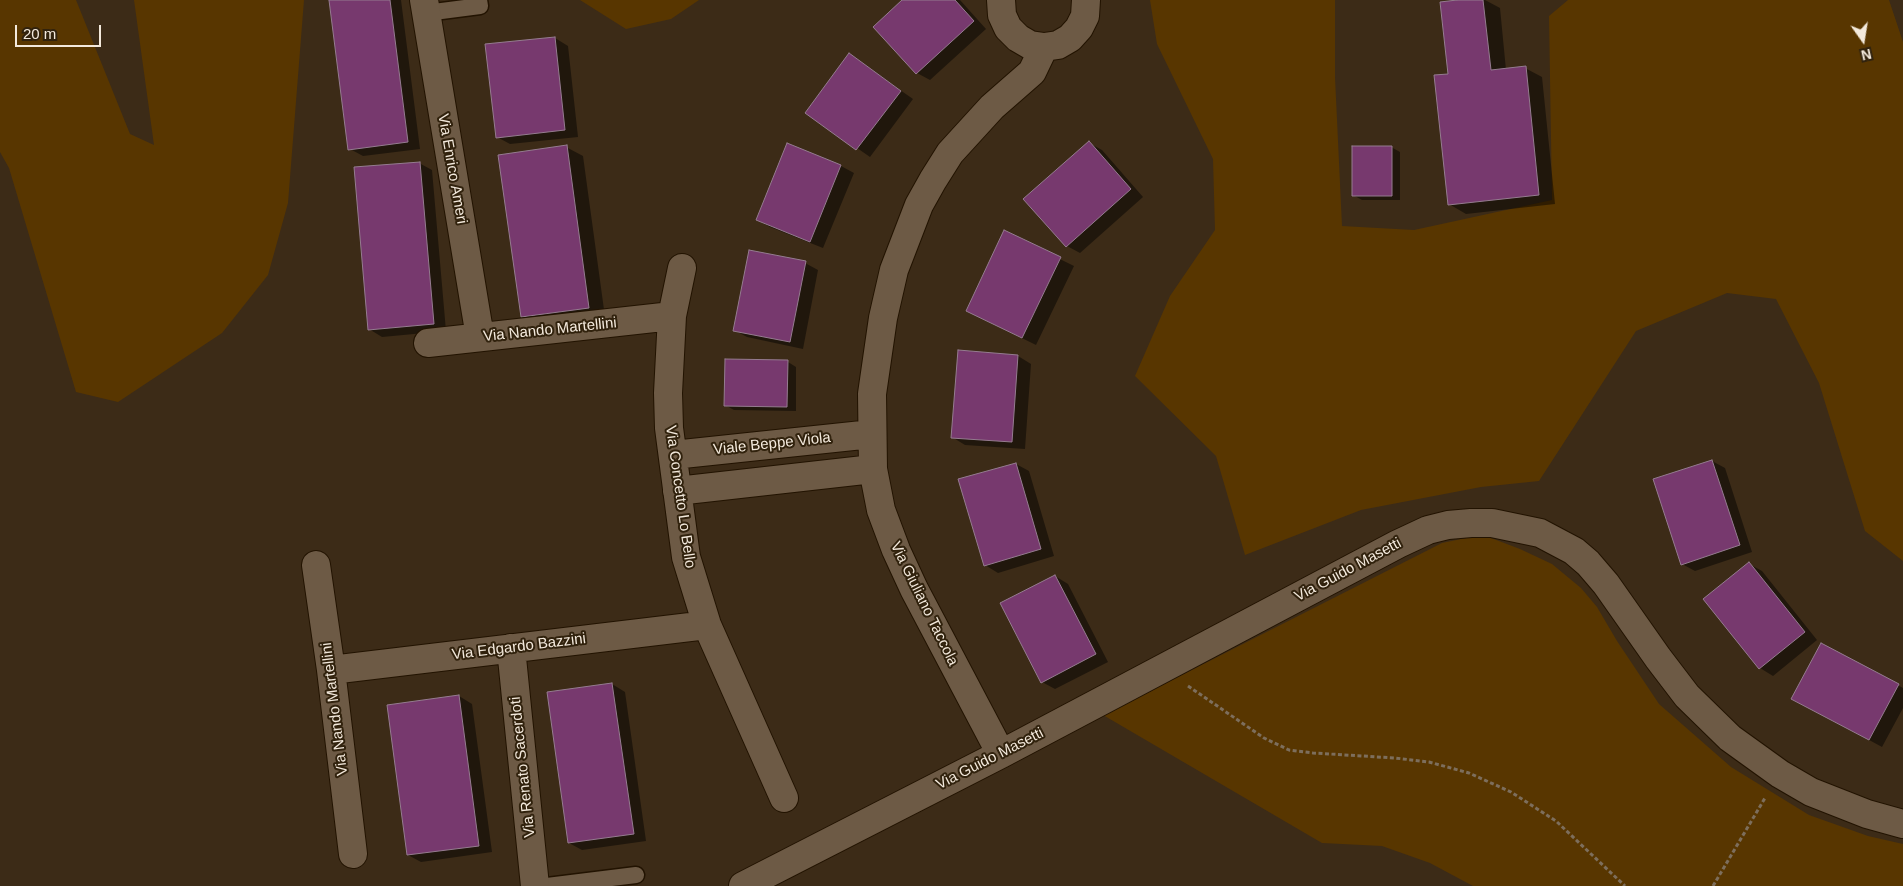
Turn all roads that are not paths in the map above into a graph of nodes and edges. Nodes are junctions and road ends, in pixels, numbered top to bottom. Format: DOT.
graph roads {
  1 [pos="479,0"];
  2 [pos="1002,0"];
  3 [pos="1086,0"];
  4 [pos="425,6"];
  5 [pos="1044,47"];
  6 [pos="682,268"];
  7 [pos="672,316"];
  8 [pos="480,338"];
  9 [pos="428,343"];
  10 [pos="872,434"];
  11 [pos="673,455"];
  12 [pos="873,469"];
  13 [pos="677,491"];
  14 [pos="316,565"];
  15 [pos="707,625"];
  16 [pos="511,648"];
  17 [pos="331,670"];
  18 [pos="1001,754"];
  19 [pos="784,798"];
  20 [pos="1903,824"];
  21 [pos="353,854"];
  22 [pos="636,875"];
  23 [pos="535,886"];
  24 [pos="547,886"];
  25 [pos="743,886"];
  1 -- 4 [label="lane"];
  2 -- 5 [label="street"];
  3 -- 5 [label="street"];
  4 -- 8 [label="street, Via Enrico Ameri"];
  5 -- 10 [label="street, Via Giuliano Taccola"];
  6 -- 7 [label="street, Via Concetto Lo Bello"];
  7 -- 8 [label="street, Via Nando Martellini"];
  7 -- 11 [label="street, Via Concetto Lo Bello"];
  8 -- 9 [label="street, Via Nando Martellini"];
  10 -- 11 [label="street, Viale Beppe Viola"];
  10 -- 12 [label="street, Via Giuliano Taccola"];
  11 -- 13 [label="street, Via Concetto Lo Bello"];
  12 -- 13 [label="street"];
  12 -- 18 [label="street, Via Giuliano Taccola"];
  13 -- 15 [label="street, Via Concetto Lo Bello"];
  14 -- 17 [label="street, Via Nando Martellini"];
  15 -- 16 [label="street, Via Edgardo Bazzini"];
  15 -- 19 [label="street, Via Concetto Lo Bello"];
  16 -- 17 [label="street, Via Edgardo Bazzini"];
  16 -- 23 [label="street, Via Renato Sacerdoti"];
  17 -- 21 [label="street, Via Nando Martellini"];
  18 -- 20 [label="street, Via Guido Masetti"];
  18 -- 25 [label="street, Via Guido Masetti"];
  22 -- 24 [label="lane"];
}
